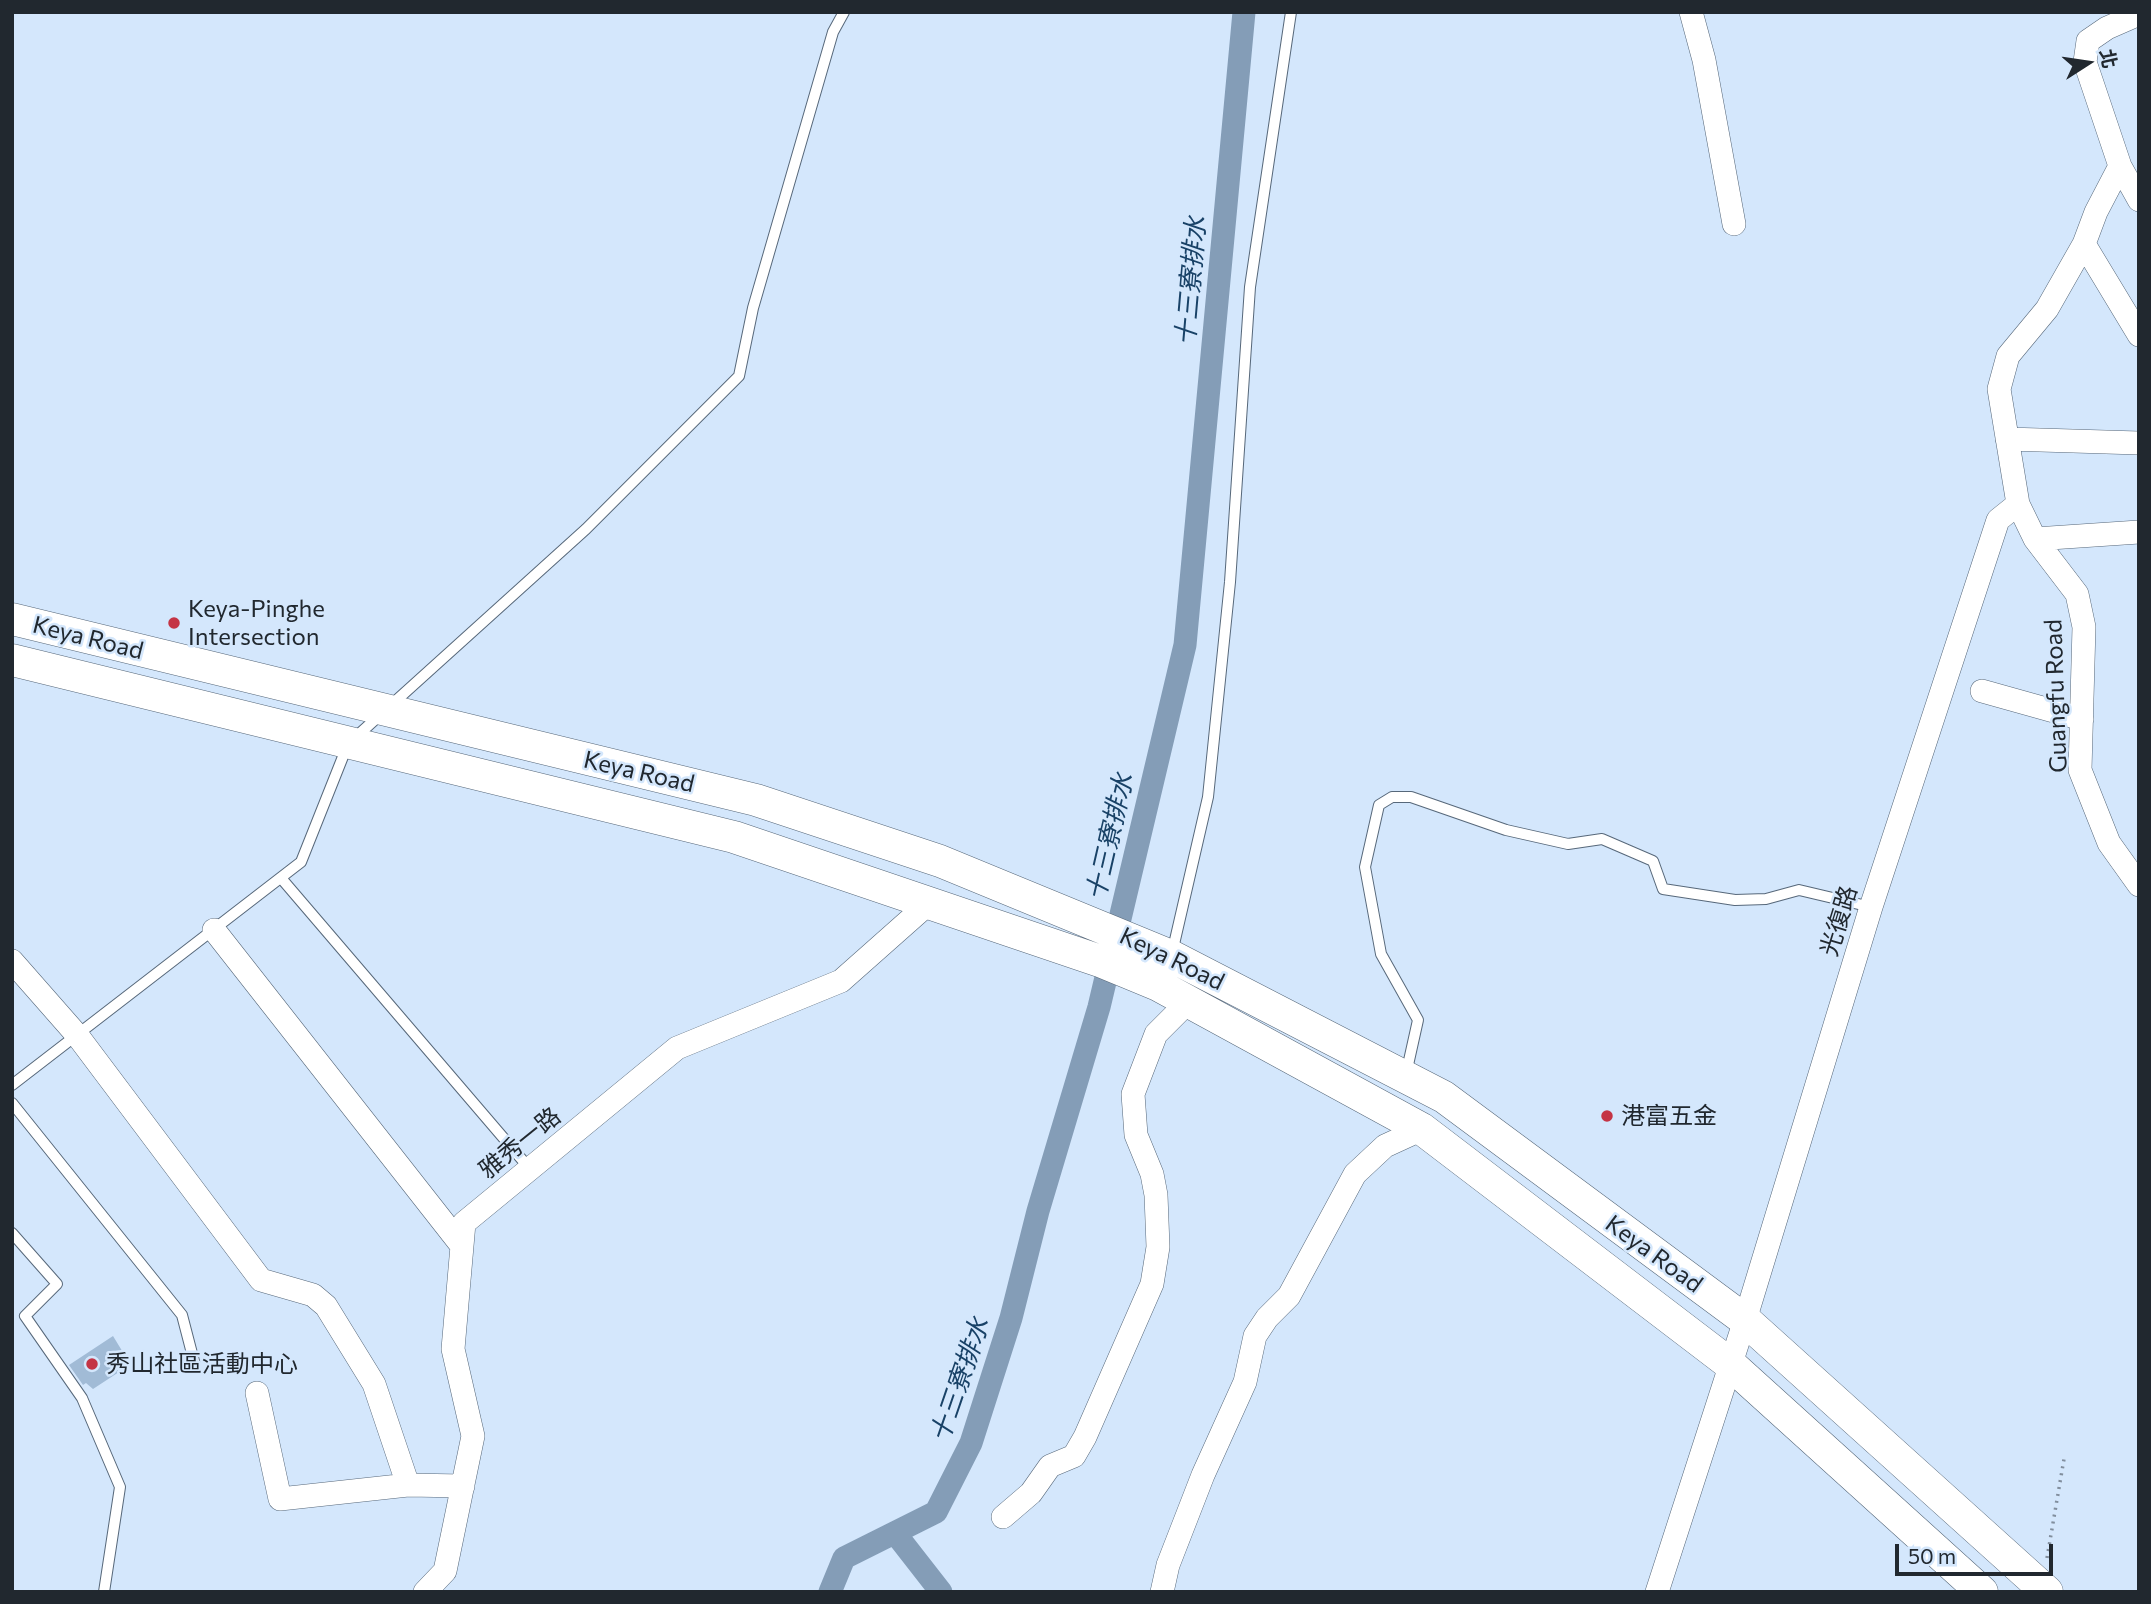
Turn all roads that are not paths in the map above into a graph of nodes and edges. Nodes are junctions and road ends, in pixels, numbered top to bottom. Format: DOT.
graph roads {
  1 [pos="844,12"];
  2 [pos="1291,12"];
  3 [pos="1691,12"];
  4 [pos="2139,14"];
  5 [pos="2120,166"];
  6 [pos="2139,200"];
  7 [pos="1734,224"];
  8 [pos="2084,244"];
  9 [pos="2139,335"];
  10 [pos="2007,439"];
  11 [pos="2139,443"];
  12 [pos="2018,504"];
  13 [pos="2139,532"];
  14 [pos="2035,539"];
  15 [pos="12,619"];
  16 [pos="12,660"];
  17 [pos="1982,691"];
  18 [pos="384,712"];
  19 [pos="2082,719"];
  20 [pos="348,744"];
  21 [pos="281,878"];
  22 [pos="2139,885"];
  23 [pos="929,903"];
  24 [pos="1871,906"];
  25 [pos="214,930"];
  26 [pos="1171,956"];
  27 [pos="12,961"];
  28 [pos="1187,1003"];
  29 [pos="77,1035"];
  30 [pos="1405,1078"];
  31 [pos="12,1085"];
  32 [pos="12,1103"];
  33 [pos="1422,1129"];
  34 [pos="530,1169"];
  35 [pos="12,1233"];
  36 [pos="461,1246"];
  37 [pos="1745,1320"];
  38 [pos="1730,1364"];
  39 [pos="195,1365"];
  40 [pos="257,1393"];
  41 [pos="408,1485"];
  42 [pos="463,1486"];
  43 [pos="1003,1517"];
  44 [pos="2045,1590"];
  45 [pos="104,1592"];
  46 [pos="425,1592"];
  47 [pos="1162,1592"];
  48 [pos="1657,1592"];
  49 [pos="1982,1592"];
  1 -- 18 [label="lane"];
  2 -- 26 [label="lane"];
  3 -- 7 [label="street"];
  4 -- 5 [label="street"];
  5 -- 6 [label="street"];
  5 -- 8 [label="street, Guangfu Road"];
  8 -- 9 [label="street"];
  8 -- 10 [label="street, Guangfu Road"];
  10 -- 11 [label="street"];
  10 -- 12 [label="street, Guangfu Road"];
  12 -- 14 [label="street, Guangfu Road"];
  12 -- 24 [label="street, 光復路"];
  13 -- 14 [label="street"];
  14 -- 19 [label="street, Guangfu Road"];
  15 -- 18 [label="street, Keya Road"];
  16 -- 20 [label="street, Keya Road"];
  17 -- 19 [label="street"];
  18 -- 20 [label="lane"];
  18 -- 26 [label="street, Keya Road"];
  19 -- 22 [label="street, Guangfu Road"];
  20 -- 21 [label="lane"];
  20 -- 23 [label="street, Keya Road"];
  21 -- 25 [label="lane"];
  21 -- 34 [label="lane"];
  23 -- 28 [label="street, Keya Road"];
  23 -- 34 [label="street, 雅秀一路"];
  24 -- 30 [label="lane"];
  24 -- 37 [label="street, 光復路"];
  25 -- 29 [label="lane"];
  25 -- 36 [label="street"];
  26 -- 30 [label="street, Keya Road"];
  27 -- 29 [label="street"];
  28 -- 33 [label="street, Keya Road"];
  28 -- 43 [label="street"];
  29 -- 31 [label="lane"];
  29 -- 41 [label="street"];
  30 -- 37 [label="street, Keya Road"];
  32 -- 39 [label="lane"];
  33 -- 38 [label="street, Keya Road"];
  33 -- 47 [label="street"];
  34 -- 36 [label="street, 雅秀一路"];
  35 -- 45 [label="lane"];
  36 -- 42 [label="street, 雅秀一路"];
  37 -- 38 [label="street, 光復路"];
  37 -- 44 [label="street, Keya Road"];
  38 -- 48 [label="street, 光復路"];
  38 -- 49 [label="street, Keya Road"];
  40 -- 41 [label="street"];
  41 -- 42 [label="street"];
  42 -- 46 [label="street, 雅秀一路"];
}
